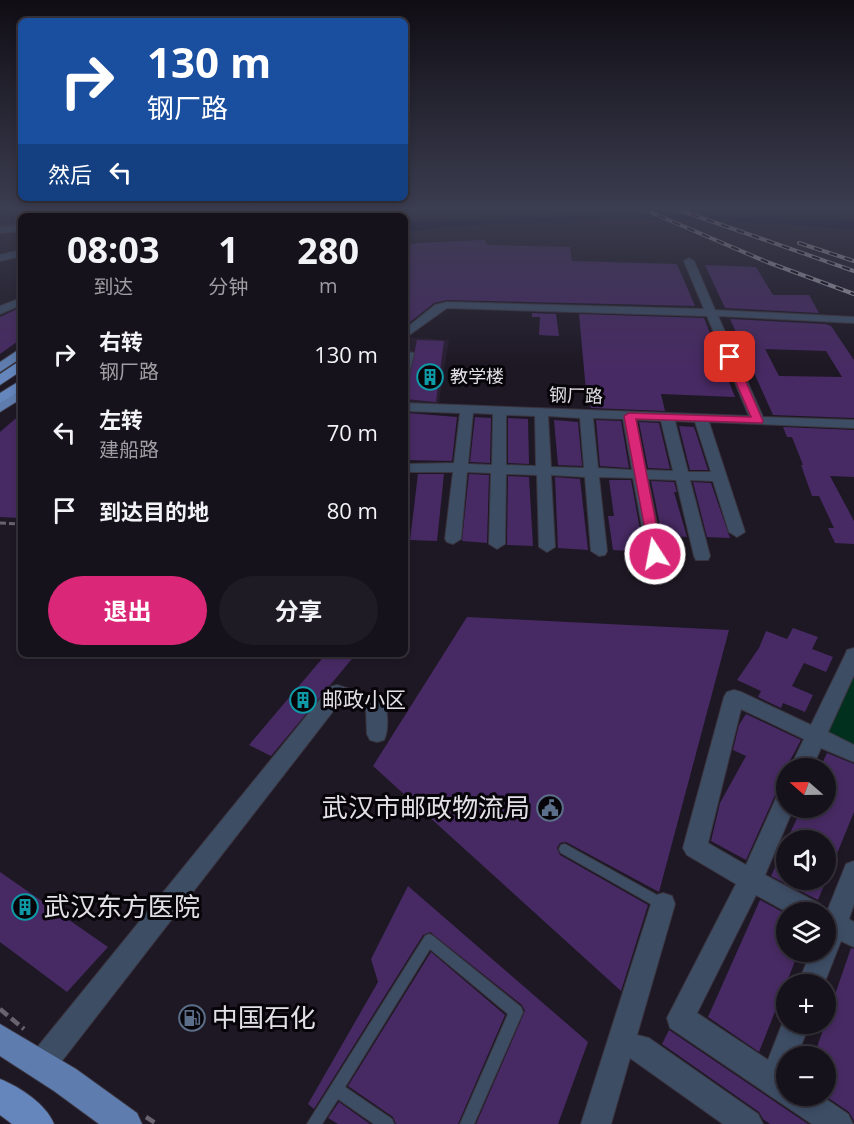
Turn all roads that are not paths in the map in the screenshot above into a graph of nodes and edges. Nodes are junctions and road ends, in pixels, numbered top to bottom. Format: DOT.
graph roads {
  1 [pos="689,261"];
  2 [pos="18,302"];
  3 [pos="0,310"];
  4 [pos="712,314"];
  5 [pos="854,320"];
  6 [pos="408,333"];
  7 [pos="411,353"];
  8 [pos="18,354"];
  9 [pos="18,366"];
  10 [pos="408,366"];
  11 [pos="0,368"];
  12 [pos="0,381"];
  13 [pos="18,386"];
  14 [pos="18,394"];
  15 [pos="0,399"];
  16 [pos="408,407"];
  17 [pos="0,408"];
  18 [pos="466,410"];
  19 [pos="500,411"];
  20 [pos="541,412"];
  21 [pos="586,414"];
  22 [pos="629,416"];
  23 [pos="667,417"];
  24 [pos="701,418"];
  25 [pos="758,421"];
  26 [pos="854,424"];
  27 [pos="460,467"];
  28 [pos="408,468"];
  29 [pos="498,469"];
  30 [pos="544,470"];
  31 [pos="591,472"];
  32 [pos="639,474"];
  33 [pos="680,476"];
  34 [pos="718,477"];
  35 [pos="736,532"];
  36 [pos="453,539"];
  37 [pos="496,544"];
  38 [pos="547,547"];
  39 [pos="599,550"];
  40 [pos="655,554"];
  41 [pos="702,556"];
  42 [pos="854,656"];
  43 [pos="377,734"];
  44 [pos="816,736"];
  45 [pos="854,754"];
  46 [pos="806,758"];
  47 [pos="778,818"];
  48 [pos="565,849"];
  49 [pos="854,872"];
  50 [pos="751,880"];
  51 [pos="792,902"];
  52 [pos="663,904"];
  53 [pos="838,926"];
  54 [pos="0,1039"];
  55 [pos="639,1048"];
  56 [pos="41,1065"];
  57 [pos="776,1082"];
  58 [pos="336,1089"];
  59 [pos="0,1095"];
  60 [pos="812,1106"];
  61 [pos="38,1124"];
  62 [pos="126,1124"];
  63 [pos="314,1124"];
  64 [pos="387,1124"];
  65 [pos="467,1124"];
  66 [pos="596,1124"];
  67 [pos="748,1124"];
  68 [pos="838,1124"];
  1 -- 4 [label="street"];
  2 -- 3 [label="street"];
  4 -- 5 [label="street"];
  4 -- 6 [label="street"];
  4 -- 25 [label="street"];
  7 -- 10 [label="lane"];
  8 -- 11 [label="main road"];
  9 -- 12 [label="highway"];
  13 -- 15 [label="highway"];
  14 -- 17 [label="main road"];
  16 -- 18 [label="street, 钢厂路"];
  18 -- 19 [label="street, 钢厂路"];
  18 -- 27 [label="street"];
  19 -- 20 [label="street, 钢厂路"];
  19 -- 29 [label="street"];
  20 -- 21 [label="street, 钢厂路"];
  20 -- 30 [label="street"];
  21 -- 22 [label="street, 钢厂路"];
  21 -- 31 [label="street"];
  22 -- 23 [label="street, 钢厂路"];
  22 -- 32 [label="street"];
  23 -- 24 [label="street, 钢厂路"];
  23 -- 33 [label="street"];
  24 -- 25 [label="street, 钢厂路"];
  24 -- 34 [label="street"];
  25 -- 26 [label="street, 钢厂路"];
  27 -- 28 [label="street"];
  27 -- 29 [label="street"];
  27 -- 36 [label="street"];
  29 -- 30 [label="street"];
  29 -- 37 [label="street"];
  30 -- 31 [label="street"];
  30 -- 38 [label="street"];
  31 -- 32 [label="street"];
  31 -- 39 [label="street"];
  32 -- 33 [label="street"];
  32 -- 40 [label="street"];
  33 -- 34 [label="street"];
  33 -- 41 [label="street"];
  34 -- 35 [label="street"];
  42 -- 44 [label="street"];
  43 -- 56 [label="street"];
  44 -- 45 [label="street"];
  44 -- 46 [label="street"];
  44 -- 50 [label="street"];
  47 -- 50 [label="street"];
  48 -- 52 [label="lane"];
  49 -- 53 [label="street"];
  50 -- 51 [label="street"];
  50 -- 57 [label="street"];
  52 -- 66 [label="street"];
  54 -- 56 [label="main road"];
  55 -- 67 [label="street"];
  56 -- 62 [label="main road"];
  58 -- 63 [label="lane"];
  58 -- 64 [label="lane"];
  58 -- 65 [label="lane"];
  59 -- 61 [label="highway"];
  60 -- 68 [label="street"];
}
